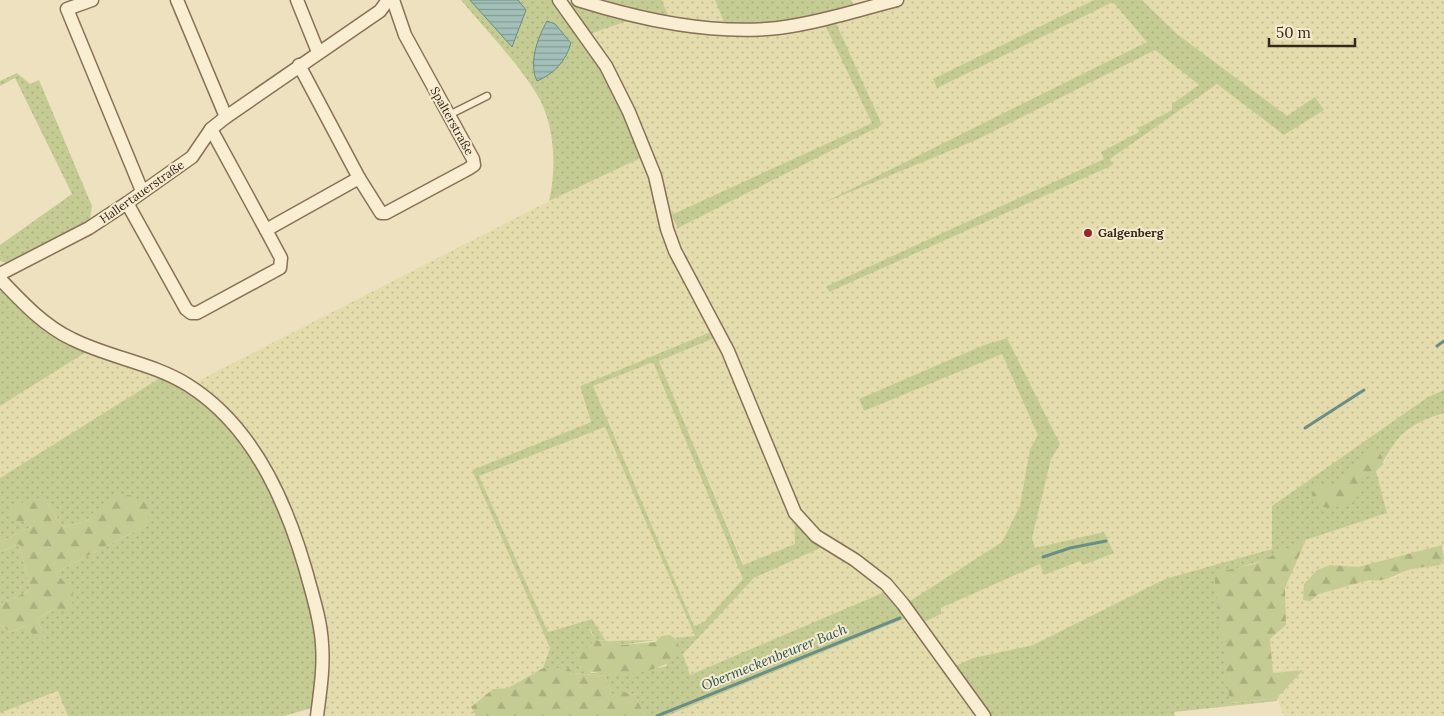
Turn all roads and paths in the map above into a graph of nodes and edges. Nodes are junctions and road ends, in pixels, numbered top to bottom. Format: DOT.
graph roads {
  1 [pos="92,0"];
  2 [pos="177,0"];
  3 [pos="297,0"];
  4 [pos="388,0"];
  5 [pos="393,0"];
  6 [pos="559,0"];
  7 [pos="578,0"];
  8 [pos="897,0"];
  9 [pos="318,52"];
  10 [pos="299,65"];
  11 [pos="487,96"];
  12 [pos="449,115"];
  13 [pos="226,117"];
  14 [pos="211,129"];
  15 [pos="359,178"];
  16 [pos="142,191"];
  17 [pos="127,202"];
  18 [pos="266,230"];
  19 [pos="0,274"];
  20 [pos="0,279"];
  21 [pos="317,716"];
  22 [pos="984,716"];
  1 -- 16 [label="street"];
  2 -- 13 [label="street"];
  3 -- 9 [label="street"];
  4 -- 9 [label="street, Hallertauerstraße"];
  5 -- 12 [label="street, Spalterstraße"];
  6 -- 22 [label="street"];
  7 -- 8 [label="street"];
  9 -- 10 [label="street, Hallertauerstraße"];
  10 -- 13 [label="street, Hallertauerstraße"];
  10 -- 15 [label="street, Spalterstraße"];
  11 -- 12 [label="lane"];
  12 -- 15 [label="street, Spalterstraße"];
  13 -- 14 [label="street, Hallertauerstraße"];
  14 -- 16 [label="street, Hallertauerstraße"];
  14 -- 18 [label="street"];
  15 -- 18 [label="street"];
  16 -- 17 [label="street, Hallertauerstraße"];
  17 -- 18 [label="street"];
  17 -- 19 [label="street, Hallertauerstraße"];
  20 -- 21 [label="street"];
}
